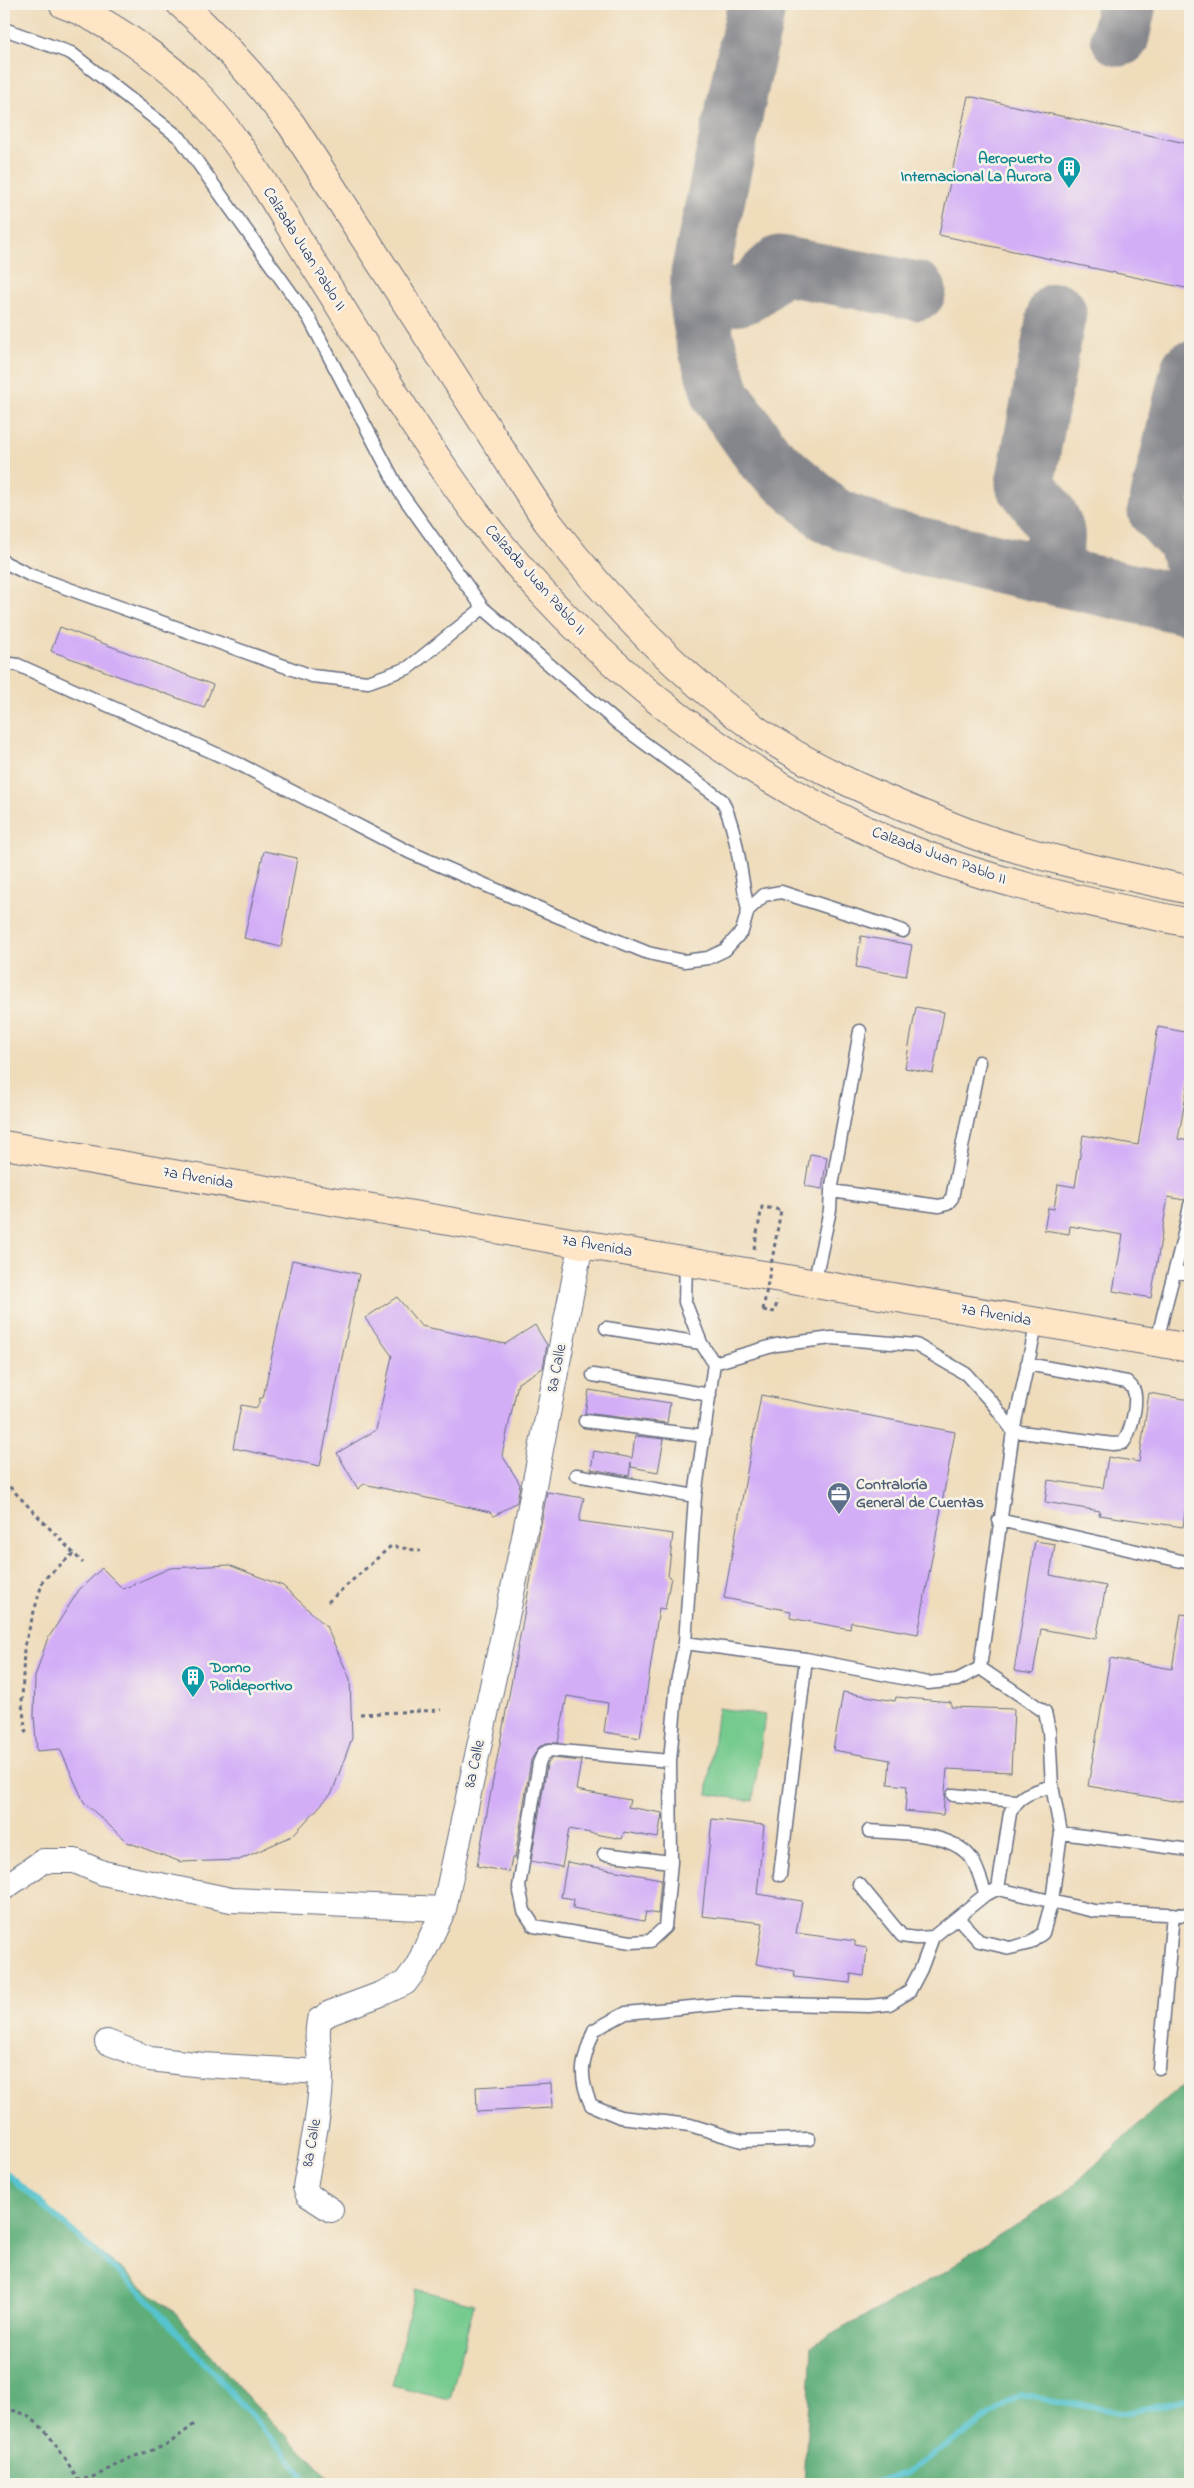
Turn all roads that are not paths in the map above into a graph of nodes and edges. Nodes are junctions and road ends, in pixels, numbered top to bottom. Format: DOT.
graph roads {
  1 [pos="63,4"];
  2 [pos="181,4"];
  3 [pos="4,29"];
  4 [pos="4,562"];
  5 [pos="484,608"];
  6 [pos="4,663"];
  7 [pos="1190,890"];
  8 [pos="748,910"];
  9 [pos="1190,923"];
  10 [pos="903,931"];
  11 [pos="860,1031"];
  12 [pos="979,1062"];
  13 [pos="4,1145"];
  14 [pos="831,1191"];
  15 [pos="1190,1205"];
  16 [pos="581,1244"];
  17 [pos="686,1262"];
  18 [pos="1175,1271"];
  19 [pos="1190,1274"];
  20 [pos="814,1284"];
  21 [pos="1037,1322"];
  22 [pos="606,1328"];
  23 [pos="701,1342"];
  24 [pos="1157,1343"];
  25 [pos="1190,1348"];
  26 [pos="714,1363"];
  27 [pos="1028,1364"];
  28 [pos="593,1375"];
  29 [pos="710,1395"];
  30 [pos="585,1421"];
  31 [pos="1013,1431"];
  32 [pos="704,1436"];
  33 [pos="576,1476"];
  34 [pos="695,1496"];
  35 [pos="999,1520"];
  36 [pos="1190,1563"];
  37 [pos="685,1643"];
  38 [pos="806,1659"];
  39 [pos="980,1668"];
  40 [pos="670,1761"];
  41 [pos="1052,1786"];
  42 [pos="953,1795"];
  43 [pos="1015,1801"];
  44 [pos="869,1831"];
  45 [pos="1061,1833"];
  46 [pos="1190,1850"];
  47 [pos="604,1854"];
  48 [pos="670,1862"];
  49 [pos="780,1874"];
  50 [pos="859,1884"];
  51 [pos="4,1888"];
  52 [pos="998,1890"];
  53 [pos="986,1894"];
  54 [pos="1052,1900"];
  55 [pos="444,1909"];
  56 [pos="1173,1914"];
  57 [pos="1190,1915"];
  58 [pos="958,1918"];
  59 [pos="933,1937"];
  60 [pos="107,2042"];
  61 [pos="1159,2068"];
  62 [pos="321,2072"];
  63 [pos="809,2139"];
  64 [pos="331,2210"];
  1 -- 9 [label="main road, Calzada Juan Pablo II"];
  2 -- 7 [label="main road, Calzada Juan Pablo II"];
  3 -- 5 [label="lane"];
  4 -- 5 [label="lane"];
  5 -- 8 [label="lane"];
  6 -- 8 [label="lane"];
  8 -- 10 [label="lane"];
  11 -- 14 [label="lane"];
  12 -- 14 [label="lane"];
  13 -- 16 [label="main road, 7a Avenida"];
  14 -- 20 [label="lane"];
  15 -- 18 [label="lane"];
  16 -- 17 [label="main road, 7a Avenida"];
  16 -- 55 [label="street, 8a Calle"];
  17 -- 20 [label="main road, 7a Avenida"];
  17 -- 23 [label="lane"];
  18 -- 19 [label="lane"];
  18 -- 24 [label="lane"];
  20 -- 21 [label="main road, 7a Avenida"];
  21 -- 24 [label="main road, 7a Avenida"];
  21 -- 27 [label="lane"];
  22 -- 23 [label="lane"];
  23 -- 26 [label="lane"];
  24 -- 25 [label="main road, 7a Avenida"];
  26 -- 29 [label="lane"];
  26 -- 31 [label="lane"];
  27 -- 31 [label="lane"];
  27 -- 31 [label="lane"];
  28 -- 29 [label="lane"];
  29 -- 32 [label="lane"];
  30 -- 32 [label="lane"];
  31 -- 35 [label="lane"];
  32 -- 34 [label="lane"];
  33 -- 34 [label="lane"];
  34 -- 37 [label="lane"];
  35 -- 36 [label="lane"];
  35 -- 39 [label="lane"];
  37 -- 38 [label="lane"];
  37 -- 40 [label="lane"];
  38 -- 39 [label="lane"];
  38 -- 49 [label="lane"];
  39 -- 41 [label="lane"];
  40 -- 48 [label="lane"];
  40 -- 48 [label="lane"];
  41 -- 43 [label="lane"];
  41 -- 45 [label="lane"];
  42 -- 43 [label="lane"];
  43 -- 52 [label="lane"];
  44 -- 53 [label="lane"];
  45 -- 46 [label="lane"];
  45 -- 54 [label="lane"];
  47 -- 48 [label="lane"];
  50 -- 59 [label="lane"];
  51 -- 55 [label="street"];
  52 -- 53 [label="lane"];
  52 -- 54 [label="lane"];
  53 -- 58 [label="lane"];
  54 -- 56 [label="lane"];
  54 -- 58 [label="lane"];
  55 -- 62 [label="street, 8a Calle"];
  56 -- 57 [label="lane"];
  56 -- 61 [label="lane"];
  58 -- 59 [label="lane"];
  59 -- 63 [label="lane"];
  60 -- 62 [label="street"];
  62 -- 64 [label="street, 8a Calle"];
}
